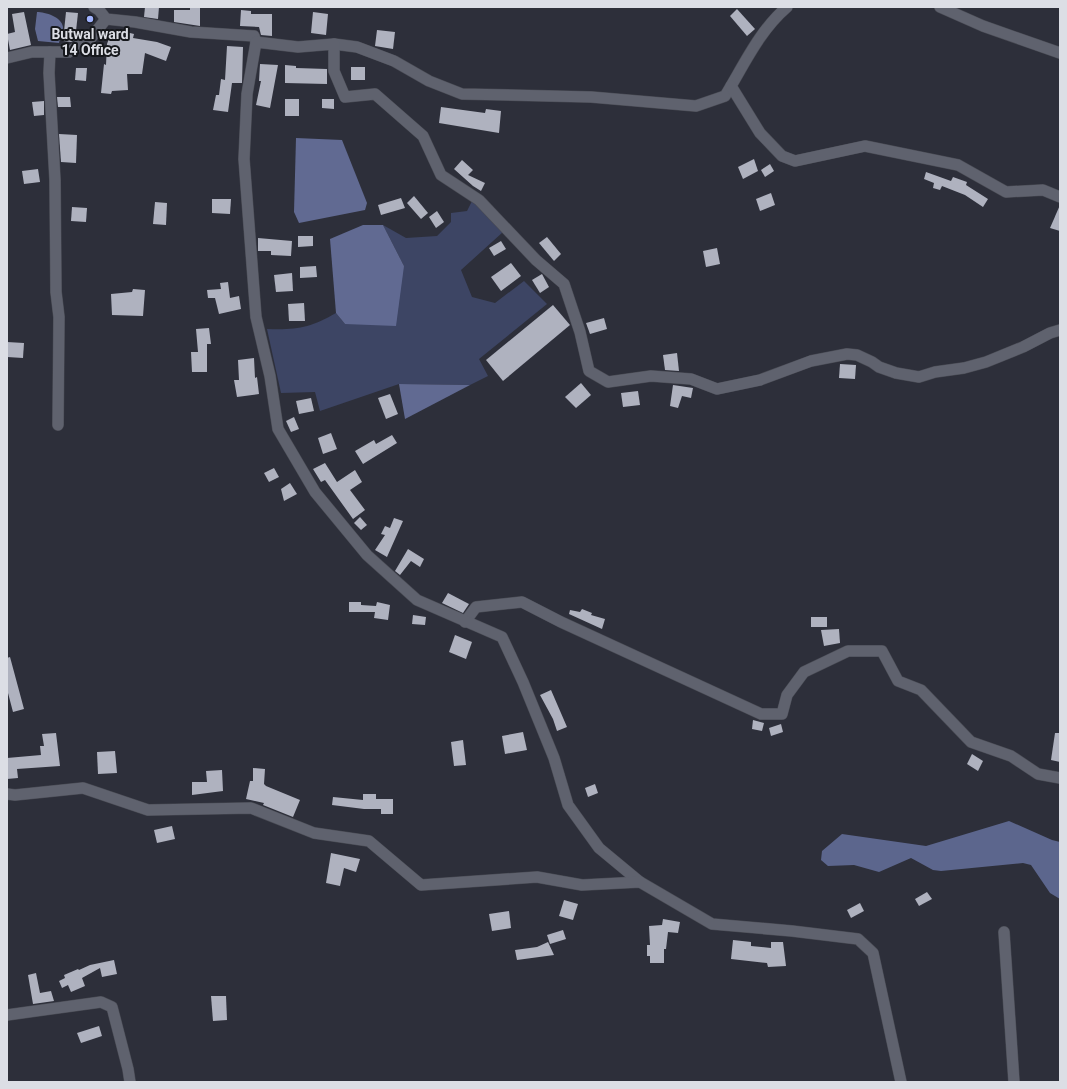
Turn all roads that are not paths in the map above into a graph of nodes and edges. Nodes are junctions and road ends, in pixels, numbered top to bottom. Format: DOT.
graph roads {
  1 [pos="95,7"];
  2 [pos="787,7"];
  3 [pos="940,7"];
  4 [pos="106,19"];
  5 [pos="256,42"];
  6 [pos="334,44"];
  7 [pos="50,52"];
  8 [pos="1060,53"];
  9 [pos="7,58"];
  10 [pos="731,86"];
  11 [pos="1060,197"];
  12 [pos="1060,330"];
  13 [pos="58,425"];
  14 [pos="465,622"];
  15 [pos="1060,778"];
  16 [pos="7,794"];
  17 [pos="640,882"];
  18 [pos="1004,932"];
  19 [pos="7,1014"];
  20 [pos="130,1082"];
  21 [pos="901,1082"];
  22 [pos="1014,1082"];
  1 -- 4 [label="street"];
  2 -- 10 [label="street"];
  3 -- 8 [label="street"];
  4 -- 5 [label="street"];
  4 -- 7 [label="street"];
  5 -- 6 [label="street"];
  5 -- 14 [label="street"];
  6 -- 10 [label="street"];
  6 -- 12 [label="street"];
  7 -- 9 [label="street"];
  7 -- 13 [label="street"];
  10 -- 11 [label="street"];
  14 -- 15 [label="street"];
  14 -- 17 [label="street"];
  16 -- 17 [label="street"];
  17 -- 21 [label="street"];
  18 -- 22 [label="street"];
  19 -- 20 [label="street"];
}
